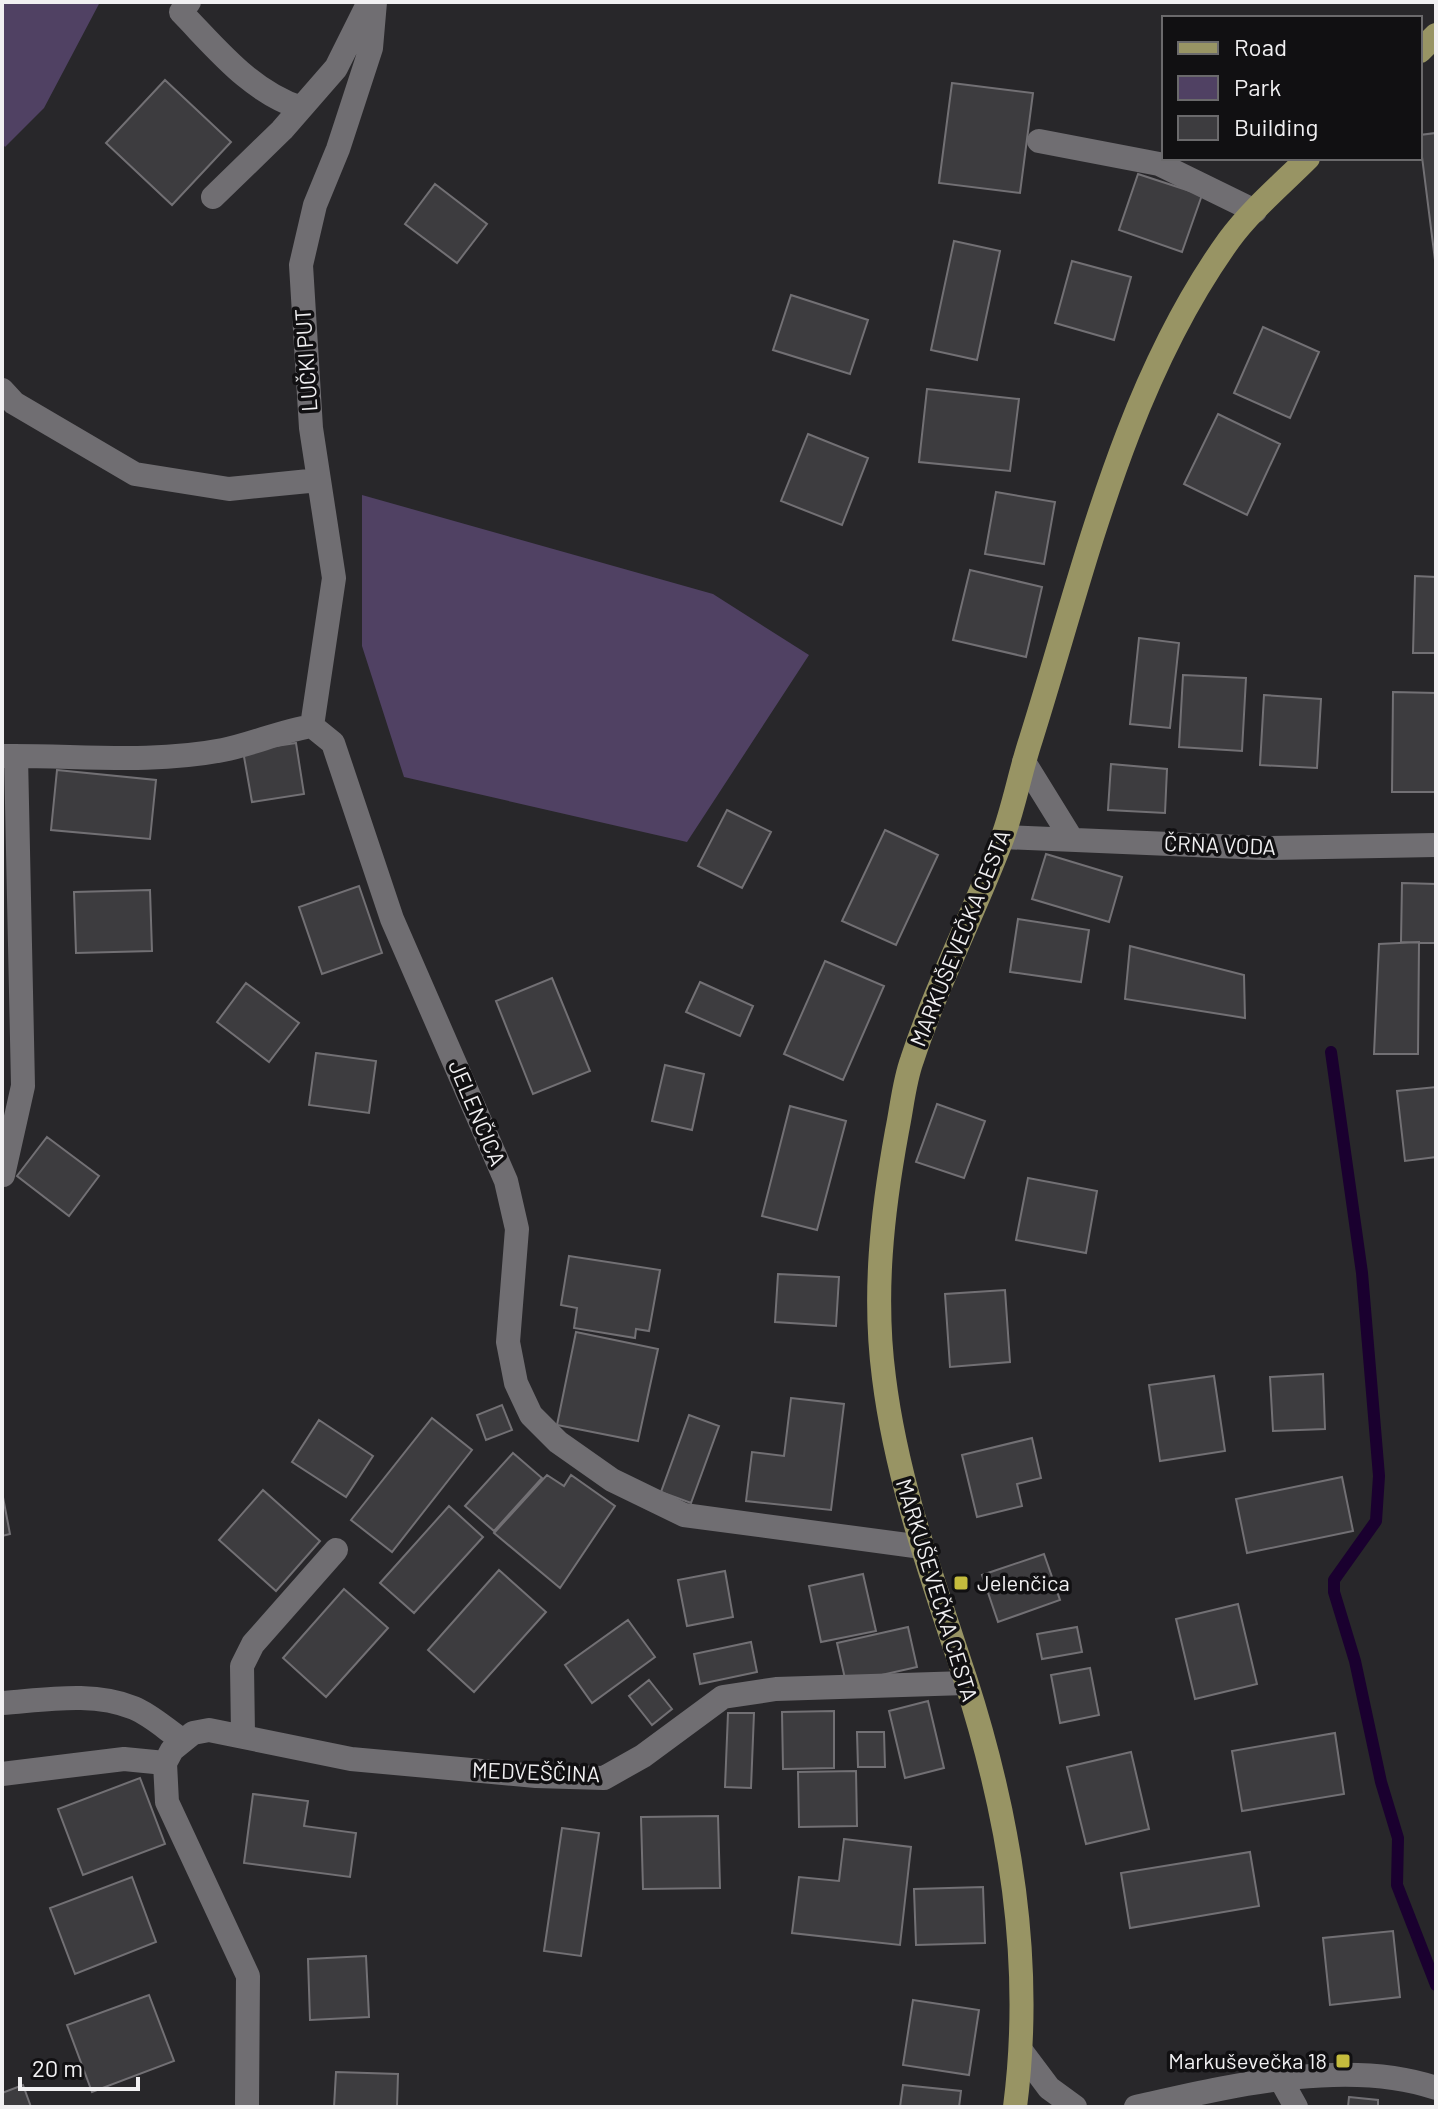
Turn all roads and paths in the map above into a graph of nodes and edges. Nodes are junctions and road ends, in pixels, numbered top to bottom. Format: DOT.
graph roads {
  1 [pos="189,2"];
  2 [pos="369,2"];
  3 [pos="375,2"];
  4 [pos="301,108"];
  5 [pos="1039,141"];
  6 [pos="1306,160"];
  7 [pos="213,197"];
  8 [pos="1255,211"];
  9 [pos="2,390"];
  10 [pos="319,480"];
  11 [pos="312,726"];
  12 [pos="9,756"];
  13 [pos="1024,762"];
  14 [pos="1003,837"];
  15 [pos="1071,838"];
  16 [pos="1436,845"];
  17 [pos="3,1175"];
  18 [pos="922,1547"];
  19 [pos="336,1550"];
  20 [pos="966,1683"];
  21 [pos="2,1703"];
  22 [pos="243,1734"];
  23 [pos="182,1740"];
  24 [pos="165,1763"];
  25 [pos="2,1774"];
  26 [pos="1022,2052"];
  27 [pos="1281,2080"];
  28 [pos="1436,2088"];
  29 [pos="247,2107"];
  30 [pos="1015,2107"];
  31 [pos="1075,2107"];
  32 [pos="1136,2107"];
  33 [pos="1296,2107"];
  1 -- 4 [label="street"];
  2 -- 4 [label="street"];
  3 -- 10 [label="street, LUČKI PUT"];
  4 -- 7 [label="street"];
  5 -- 8 [label="street"];
  6 -- 8 [label="main road, MARKUŠEVEČKA CESTA"];
  8 -- 13 [label="main road, MARKUŠEVEČKA CESTA"];
  9 -- 10 [label="street"];
  10 -- 11 [label="street, LUČKI PUT"];
  11 -- 12 [label="street"];
  11 -- 18 [label="street, JELENČICA"];
  12 -- 17 [label="street"];
  13 -- 14 [label="main road, MARKUŠEVEČKA CESTA"];
  13 -- 15 [label="street"];
  14 -- 15 [label="street, ČRNA VODA"];
  14 -- 18 [label="main road, MARKUŠEVEČKA CESTA"];
  15 -- 16 [label="street, ČRNA VODA"];
  18 -- 20 [label="main road, MARKUŠEVEČKA CESTA"];
  19 -- 22 [label="street"];
  20 -- 22 [label="street, MEDVEŠČINA"];
  20 -- 26 [label="main road, MARKUŠEVEČKA CESTA"];
  21 -- 23 [label="street"];
  22 -- 23 [label="street, MEDVEŠČINA"];
  23 -- 24 [label="street"];
  24 -- 25 [label="street"];
  24 -- 29 [label="street"];
  26 -- 30 [label="main road, MARKUŠEVEČKA CESTA"];
  26 -- 31 [label="street"];
  27 -- 28 [label="street"];
  27 -- 32 [label="street"];
  27 -- 33 [label="street"];
}
